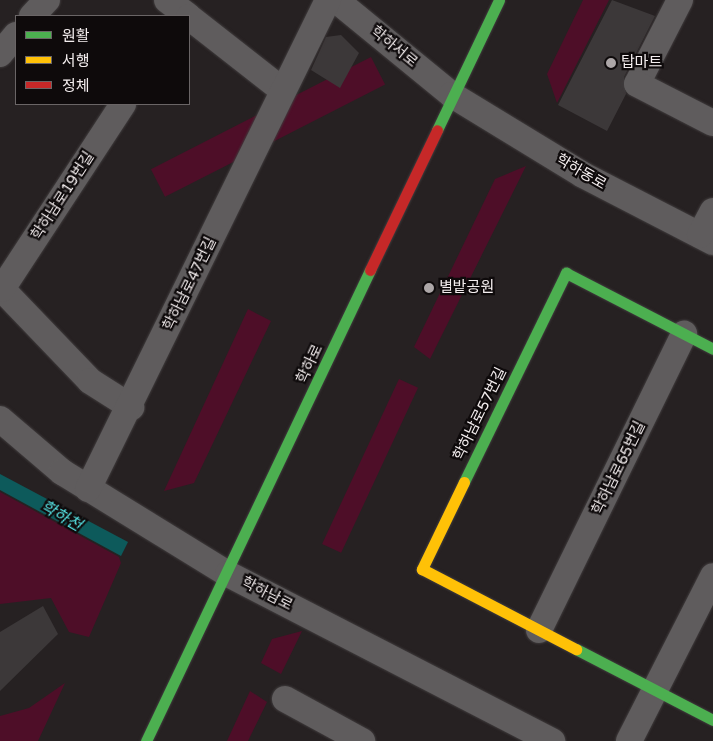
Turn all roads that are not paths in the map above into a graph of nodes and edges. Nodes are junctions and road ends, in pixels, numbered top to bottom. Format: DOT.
graph roads {
  1 [pos="47,0"];
  2 [pos="328,0"];
  3 [pos="336,0"];
  4 [pos="500,0"];
  5 [pos="680,0"];
  6 [pos="33,15"];
  7 [pos="190,19"];
  8 [pos="15,36"];
  9 [pos="0,54"];
  10 [pos="282,90"];
  11 [pos="452,95"];
  12 [pos="122,105"];
  13 [pos="713,123"];
  14 [pos="713,211"];
  15 [pos="707,239"];
  16 [pos="1,288"];
  17 [pos="684,334"];
  18 [pos="713,350"];
  19 [pos="131,407"];
  20 [pos="0,420"];
  21 [pos="88,489"];
  22 [pos="228,574"];
  23 [pos="713,576"];
  24 [pos="540,630"];
  25 [pos="654,689"];
  26 [pos="285,699"];
  27 [pos="713,720"];
  28 [pos="355,739"];
  29 [pos="146,741"];
  30 [pos="551,741"];
  31 [pos="628,741"];
  1 -- 6 [label="street"];
  2 -- 10 [label="street, 학하남로47번길"];
  3 -- 11 [label="street, 학하서로"];
  4 -- 11 [label="street, 학하로"];
  5 -- 13 [label="street"];
  7 -- 10 [label="street"];
  8 -- 9 [label="street"];
  10 -- 19 [label="street, 학하남로47번길"];
  11 -- 15 [label="street, 학하동로"];
  11 -- 22 [label="street, 학하로"];
  12 -- 16 [label="street, 학하남로19번길"];
  14 -- 15 [label="street"];
  16 -- 19 [label="street"];
  17 -- 18 [label="street"];
  17 -- 24 [label="street, 학하남로65번길"];
  17 -- 24 [label="street, 학하남로57번길"];
  19 -- 21 [label="street, 학하남로47번길"];
  20 -- 21 [label="street, 학하남로"];
  21 -- 22 [label="street, 학하남로"];
  22 -- 29 [label="street, 학하로"];
  22 -- 30 [label="street, 학하남로"];
  23 -- 25 [label="street"];
  24 -- 25 [label="street"];
  25 -- 27 [label="street"];
  25 -- 31 [label="street"];
  26 -- 28 [label="street"];
}
